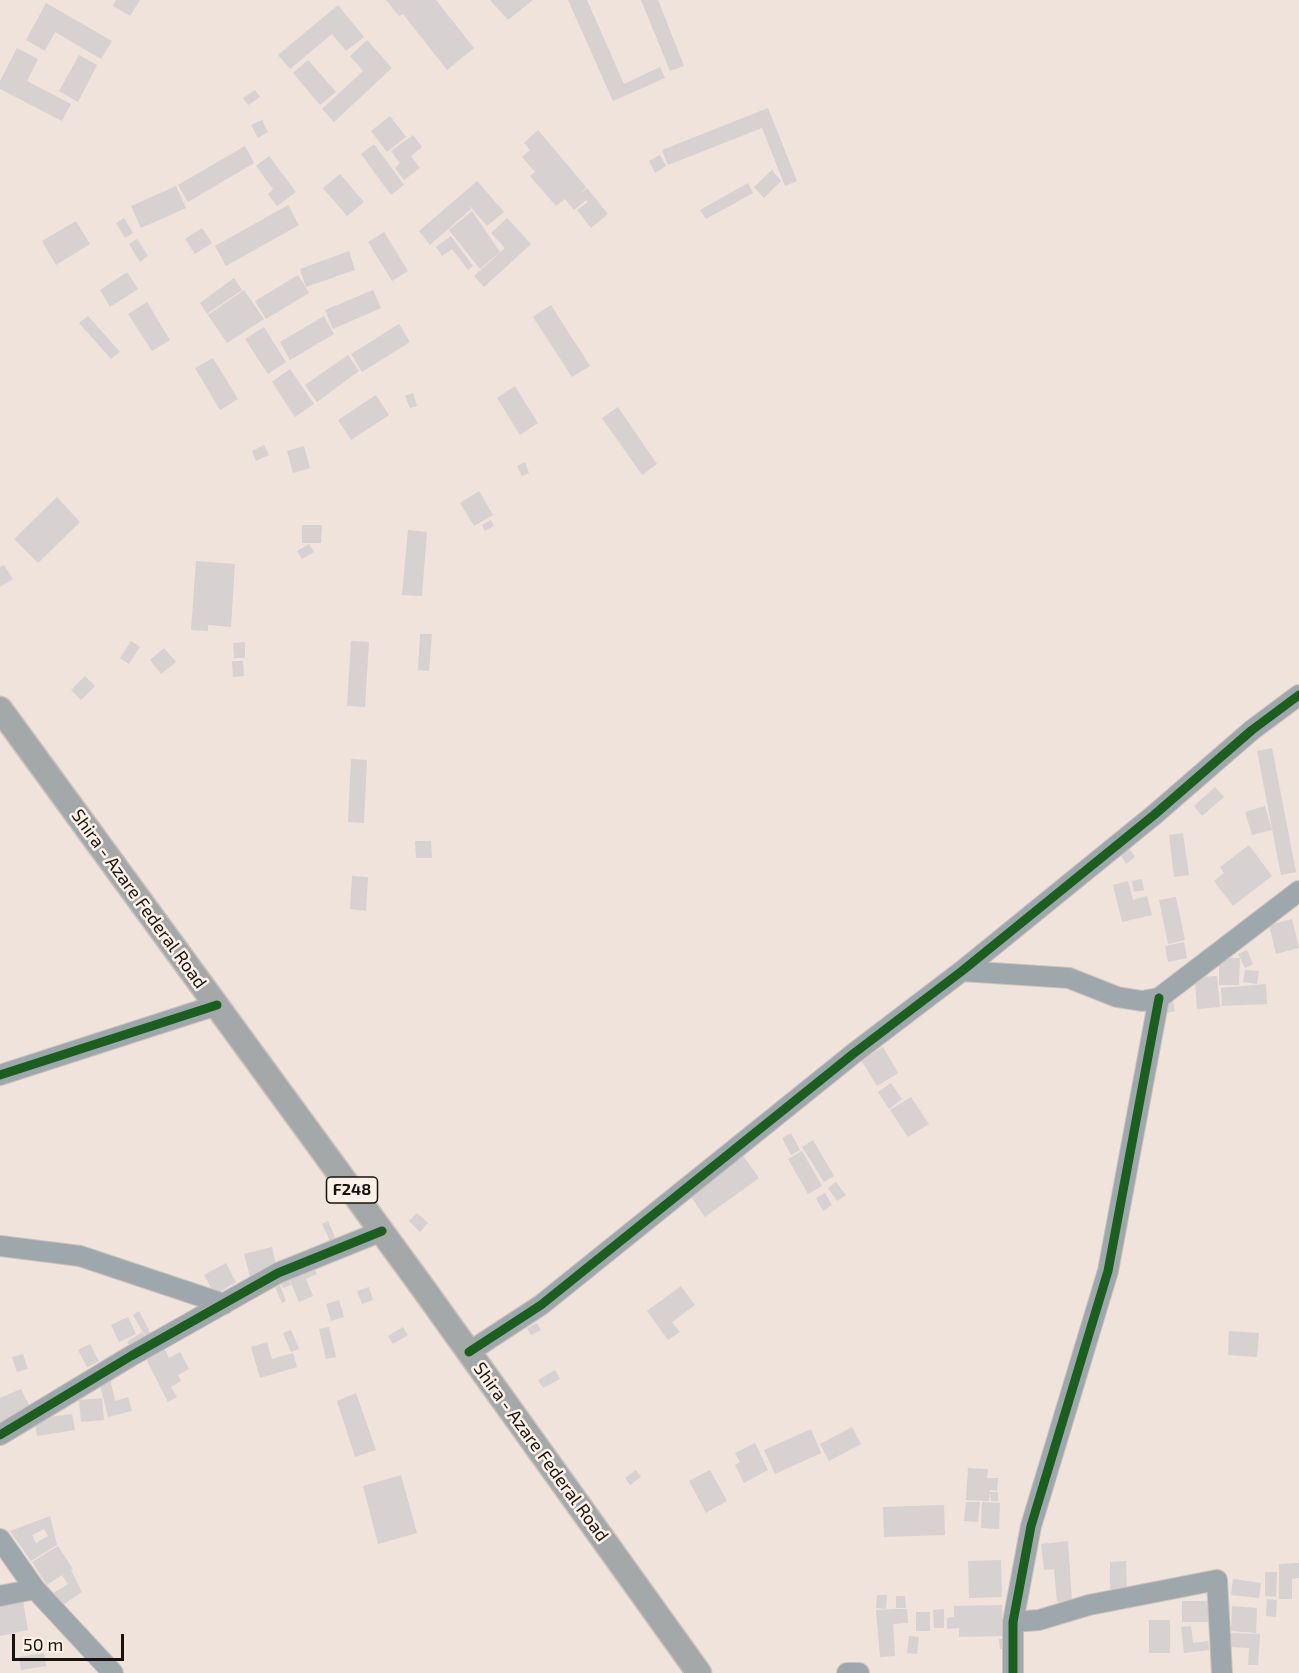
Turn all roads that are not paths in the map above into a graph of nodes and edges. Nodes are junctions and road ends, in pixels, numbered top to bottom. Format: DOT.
graph roads {
  1 [pos="1299,695"];
  2 [pos="0,710"];
  3 [pos="1299,891"];
  4 [pos="963,971"];
  5 [pos="1159,998"];
  6 [pos="217,1005"];
  7 [pos="0,1075"];
  8 [pos="382,1231"];
  9 [pos="0,1246"];
  10 [pos="224,1304"];
  11 [pos="470,1352"];
  12 [pos="0,1435"];
  13 [pos="0,1539"];
  14 [pos="34,1589"];
  15 [pos="0,1596"];
  16 [pos="1013,1622"];
  17 [pos="1008,1671"];
  18 [pos="113,1673"];
  19 [pos="699,1673"];
  20 [pos="847,1673"];
  21 [pos="859,1673"];
  22 [pos="1222,1673"];
  1 -- 4 [label="street"];
  2 -- 6 [label="main road, Shira - Azare Federal Road / F248"];
  3 -- 5 [label="street"];
  4 -- 5 [label="street"];
  4 -- 11 [label="street"];
  5 -- 16 [label="street"];
  6 -- 7 [label="street"];
  6 -- 8 [label="main road, Shira - Azare Federal Road / F248"];
  8 -- 10 [label="street"];
  8 -- 11 [label="main road, Shira - Azare Federal Road / F248"];
  9 -- 10 [label="street"];
  10 -- 12 [label="street"];
  11 -- 19 [label="main road, Shira - Azare Federal Road / F248"];
  13 -- 14 [label="street"];
  14 -- 15 [label="street"];
  14 -- 18 [label="street"];
  16 -- 17 [label="street"];
  16 -- 22 [label="street"];
  20 -- 21 [label="street"];
}
